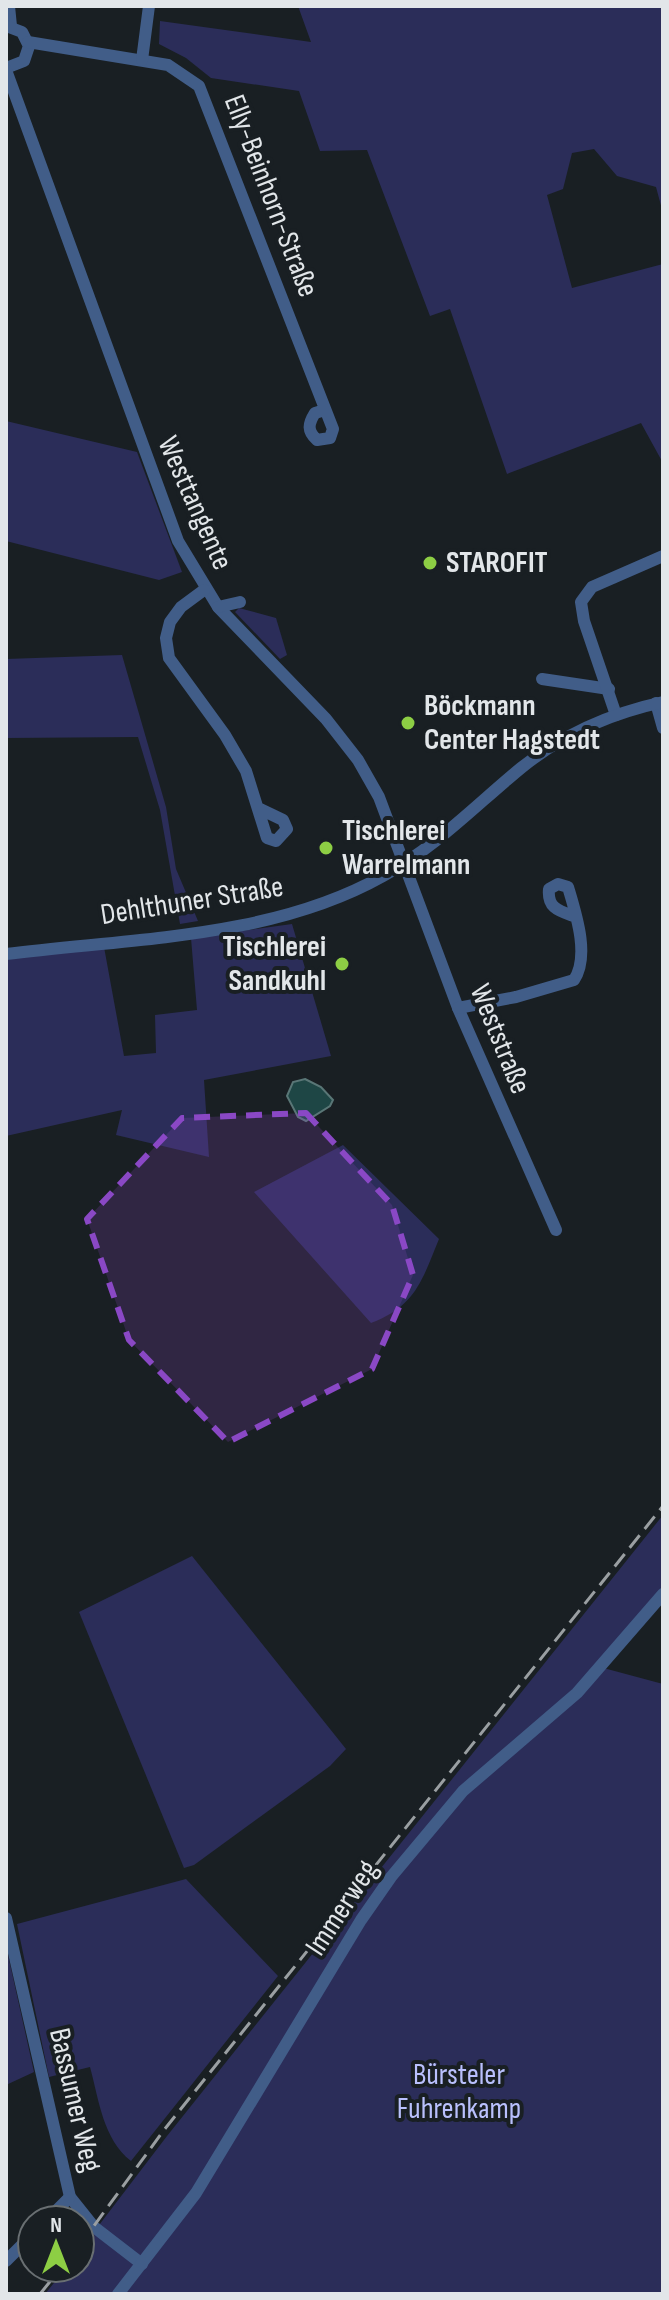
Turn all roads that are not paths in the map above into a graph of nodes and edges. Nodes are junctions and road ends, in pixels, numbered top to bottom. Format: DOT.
graph roads {
  1 [pos="9,6"];
  2 [pos="149,6"];
  3 [pos="9,26"];
  4 [pos="28,48"];
  5 [pos="142,60"];
  6 [pos="10,68"];
  7 [pos="325,410"];
  8 [pos="663,556"];
  9 [pos="204,590"];
  10 [pos="240,602"];
  11 [pos="218,607"];
  12 [pos="542,679"];
  13 [pos="609,689"];
  14 [pos="660,702"];
  15 [pos="616,715"];
  16 [pos="663,728"];
  17 [pos="260,809"];
  18 [pos="406,862"];
  19 [pos="576,917"];
  20 [pos="6,954"];
  21 [pos="458,1008"];
  22 [pos="556,1230"];
  23 [pos="663,1594"];
  24 [pos="6,1918"];
  25 [pos="70,2197"];
  26 [pos="63,2204"];
  27 [pos="142,2264"];
  28 [pos="118,2294"];
  1 -- 3 [label="street"];
  2 -- 5 [label="street"];
  3 -- 4 [label="street"];
  4 -- 5 [label="street, Elly-Beinhorn-Straße"];
  4 -- 6 [label="street, Westtangente"];
  5 -- 7 [label="street, Elly-Beinhorn-Straße"];
  6 -- 9 [label="street, Westtangente"];
  8 -- 13 [label="street"];
  9 -- 11 [label="street, Westtangente"];
  9 -- 17 [label="street"];
  10 -- 11 [label="street"];
  11 -- 18 [label="street, Westtangente"];
  12 -- 13 [label="street"];
  13 -- 15 [label="street"];
  14 -- 15 [label="street, Dehlthuner Straße"];
  14 -- 16 [label="street"];
  15 -- 18 [label="street, Dehlthuner Straße"];
  18 -- 20 [label="street, Dehlthuner Straße"];
  18 -- 21 [label="street, Weststraße"];
  19 -- 21 [label="street"];
  21 -- 22 [label="street, Weststraße"];
  23 -- 27 [label="street, Immerweg"];
  24 -- 25 [label="street, Bassumer Weg"];
  25 -- 26 [label="street"];
  25 -- 27 [label="street, Bassumer Weg"];
  27 -- 28 [label="street, Immerweg"];
}
